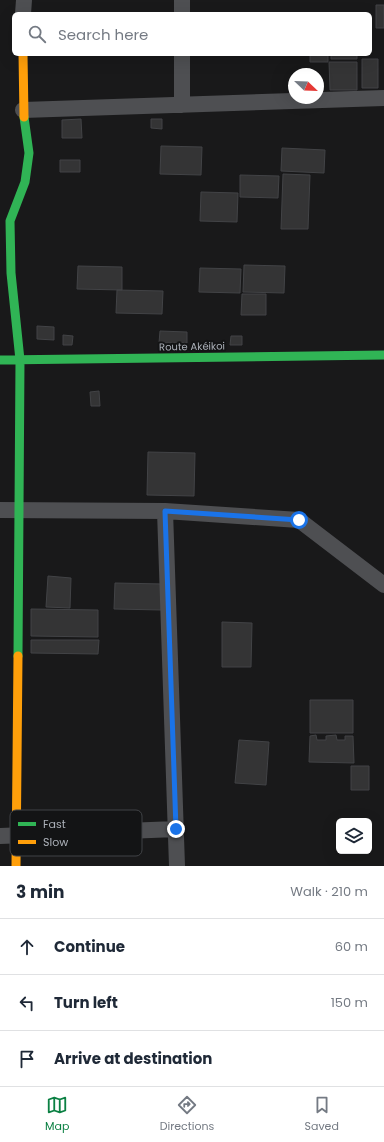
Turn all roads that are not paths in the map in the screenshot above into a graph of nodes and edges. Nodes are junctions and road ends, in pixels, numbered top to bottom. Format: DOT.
graph roads {
  1 [pos="24,0"];
  2 [pos="182,0"];
  3 [pos="23,12"];
  4 [pos="182,12"];
  5 [pos="23,56"];
  6 [pos="182,56"];
  7 [pos="384,98"];
  8 [pos="182,105"];
  9 [pos="23,110"];
  10 [pos="5,253"];
  11 [pos="384,354"];
  12 [pos="0,360"];
  13 [pos="20,360"];
  14 [pos="19,509"];
  15 [pos="0,510"];
  16 [pos="165,511"];
  17 [pos="384,585"];
  18 [pos="16,810"];
  19 [pos="176,829"];
  20 [pos="142,831"];
  21 [pos="0,836"];
  22 [pos="10,837"];
  23 [pos="177,866"];
  1 -- 3 [label="street"];
  2 -- 4 [label="street"];
  5 -- 9 [label="street"];
  6 -- 8 [label="street"];
  7 -- 8 [label="street"];
  8 -- 9 [label="street"];
  9 -- 10 [label="street"];
  10 -- 13 [label="street"];
  11 -- 13 [label="street, Route Akéikoi"];
  12 -- 13 [label="street, Route Akéikoi"];
  13 -- 14 [label="street"];
  14 -- 15 [label="street"];
  14 -- 16 [label="street"];
  14 -- 18 [label="street"];
  16 -- 17 [label="street"];
  16 -- 19 [label="street"];
  19 -- 20 [label="street"];
  19 -- 23 [label="street"];
  21 -- 22 [label="street"];
}
